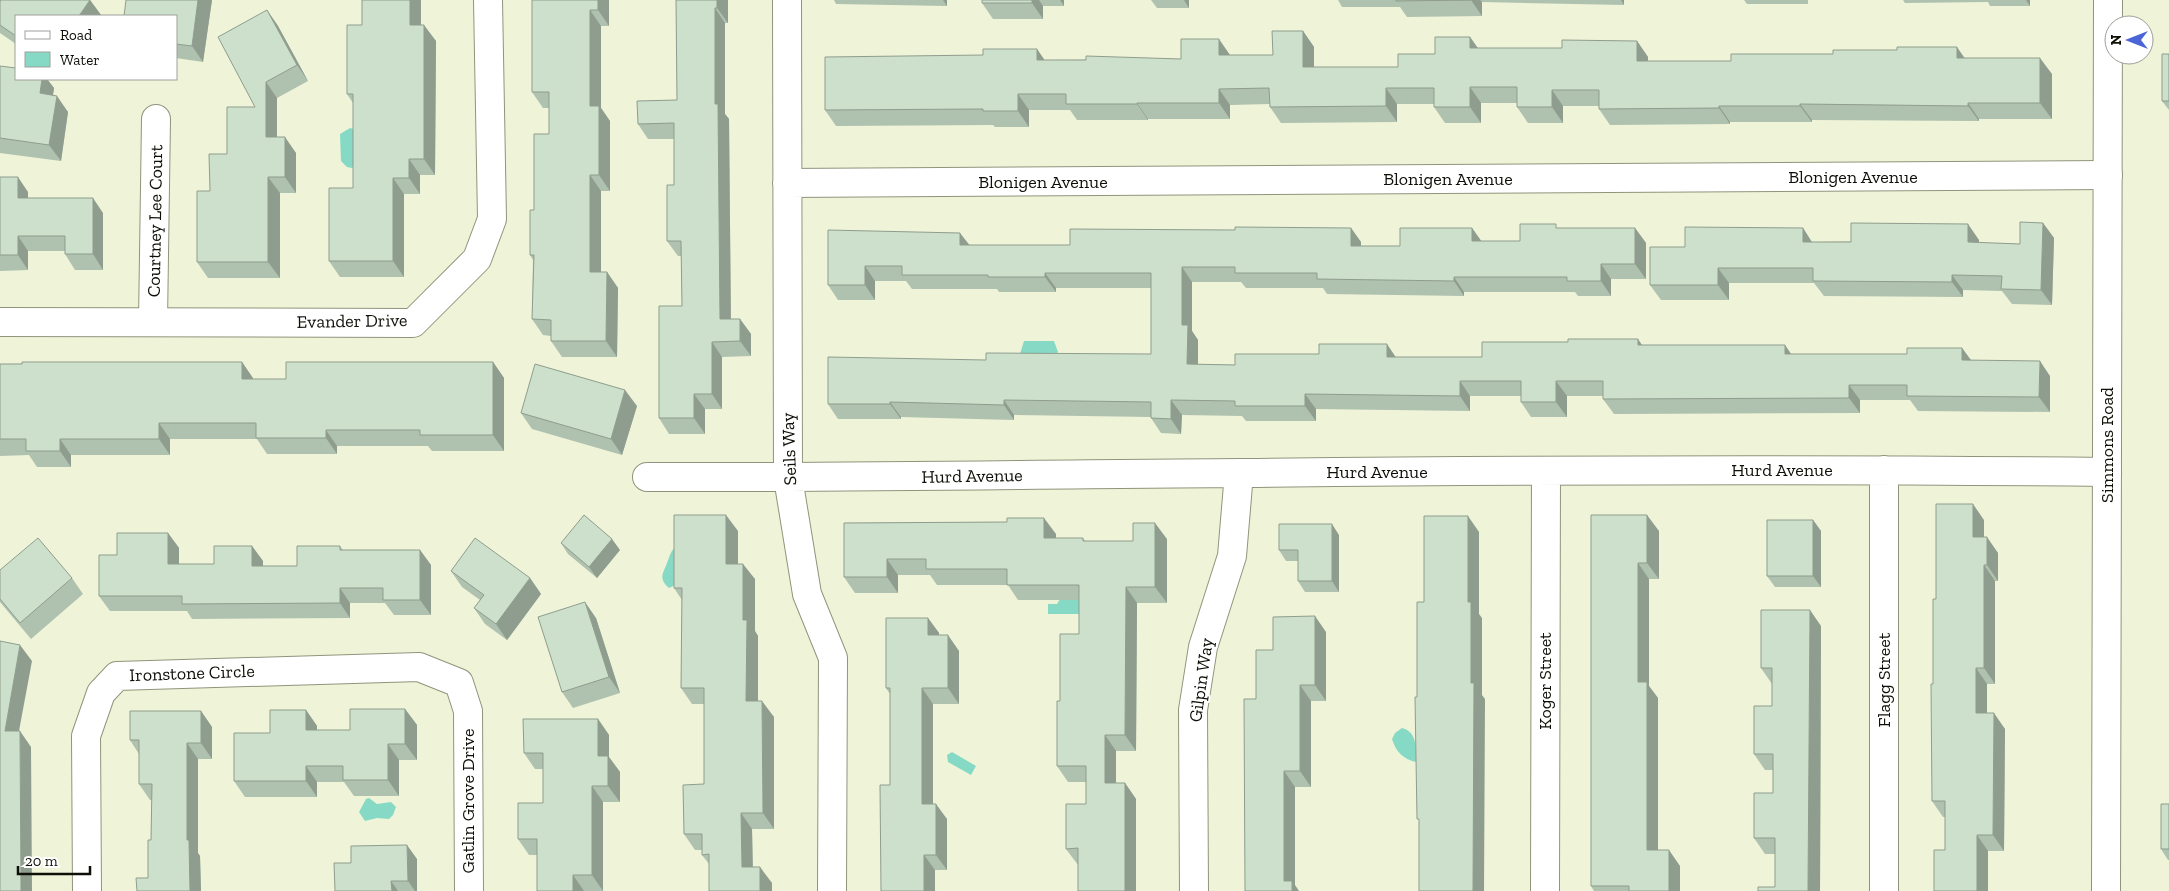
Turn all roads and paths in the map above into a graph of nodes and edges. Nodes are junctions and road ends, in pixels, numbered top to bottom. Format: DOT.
graph roads {
  1 [pos="488,0"];
  2 [pos="787,0"];
  3 [pos="2108,0"];
  4 [pos="156,119"];
  5 [pos="2108,175"];
  6 [pos="787,183"];
  7 [pos="0,322"];
  8 [pos="153,322"];
  9 [pos="1884,470"];
  10 [pos="1546,471"];
  11 [pos="2107,472"];
  12 [pos="1239,473"];
  13 [pos="648,477"];
  14 [pos="788,478"];
  15 [pos="468,711"];
  16 [pos="87,891"];
  17 [pos="469,891"];
  18 [pos="832,891"];
  19 [pos="1194,891"];
  20 [pos="1545,891"];
  21 [pos="1884,891"];
  22 [pos="2106,891"];
  1 -- 8 [label="street, Evander Drive"];
  2 -- 6 [label="street, Seils Way"];
  3 -- 5 [label="street, Simmons Road"];
  4 -- 8 [label="street, Courtney Lee Court"];
  5 -- 6 [label="street, Blonigen Avenue"];
  5 -- 11 [label="street, Simmons Road"];
  6 -- 14 [label="street, Seils Way"];
  7 -- 8 [label="street, Evander Drive"];
  9 -- 10 [label="street, Hurd Avenue"];
  9 -- 11 [label="street, Hurd Avenue"];
  9 -- 21 [label="street, Flagg Street"];
  10 -- 12 [label="street, Hurd Avenue"];
  10 -- 20 [label="street, Koger Street"];
  11 -- 22 [label="street, Simmons Road"];
  12 -- 14 [label="street, Hurd Avenue"];
  12 -- 19 [label="street, Gilpin Way"];
  13 -- 14 [label="street, Hurd Avenue"];
  14 -- 18 [label="street, Seils Way"];
  15 -- 16 [label="street, Ironstone Circle"];
  15 -- 17 [label="street, Gatlin Grove Drive"];
}
